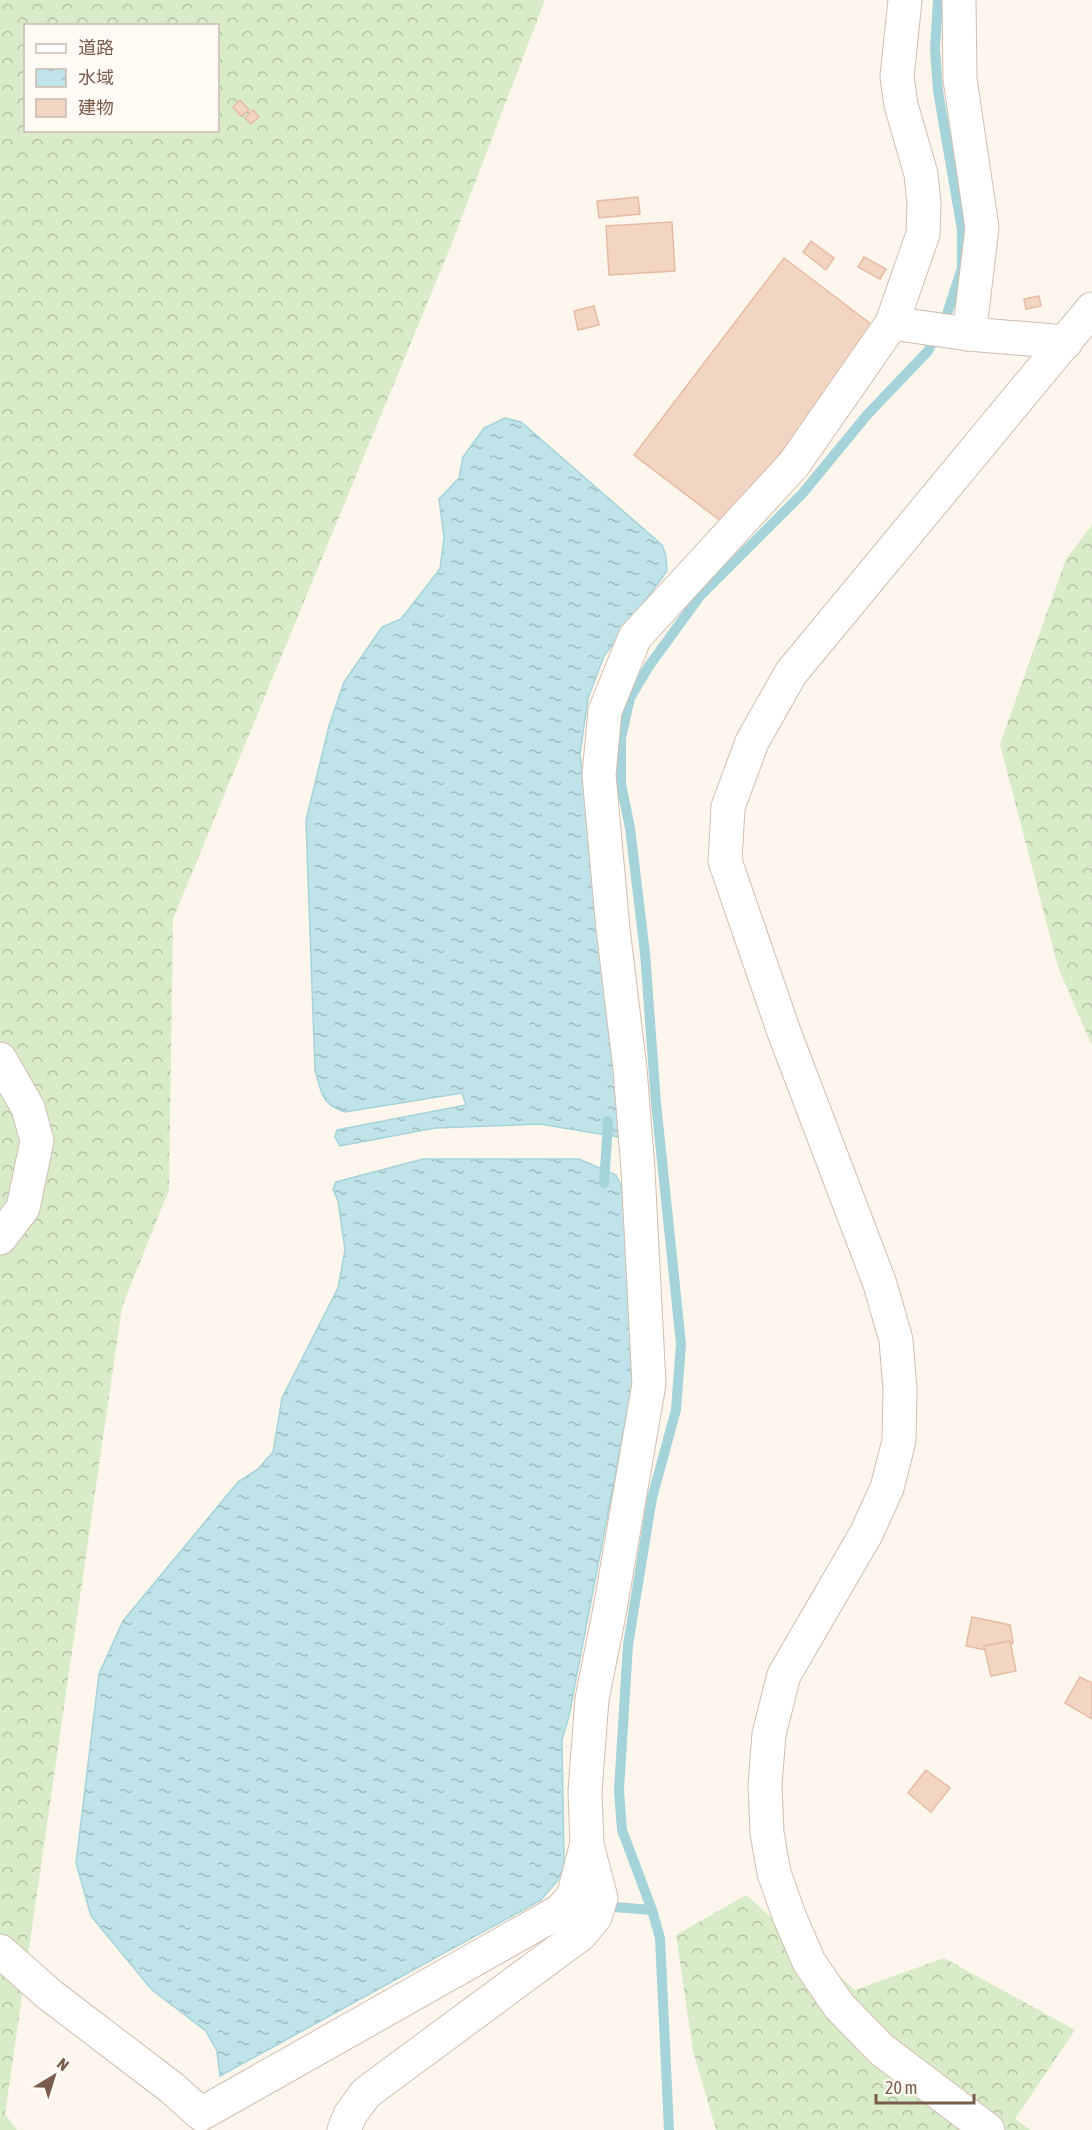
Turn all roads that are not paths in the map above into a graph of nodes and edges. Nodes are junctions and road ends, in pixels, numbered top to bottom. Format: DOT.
graph roads {
  1 [pos="904,0"];
  2 [pos="959,0"];
  3 [pos="1092,309"];
  4 [pos="904,325"];
  5 [pos="961,333"];
  6 [pos="1066,342"];
  7 [pos="0,1059"];
  8 [pos="0,1238"];
  9 [pos="587,1845"];
  10 [pos="0,1951"];
  11 [pos="205,2122"];
  12 [pos="344,2130"];
  13 [pos="988,2130"];
  1 -- 4 [label="street"];
  2 -- 5 [label="street"];
  3 -- 6 [label="street"];
  4 -- 5 [label="street"];
  4 -- 9 [label="street"];
  5 -- 6 [label="street"];
  6 -- 13 [label="street"];
  7 -- 8 [label="street"];
  9 -- 11 [label="street"];
  9 -- 12 [label="street"];
  10 -- 11 [label="street"];
}
